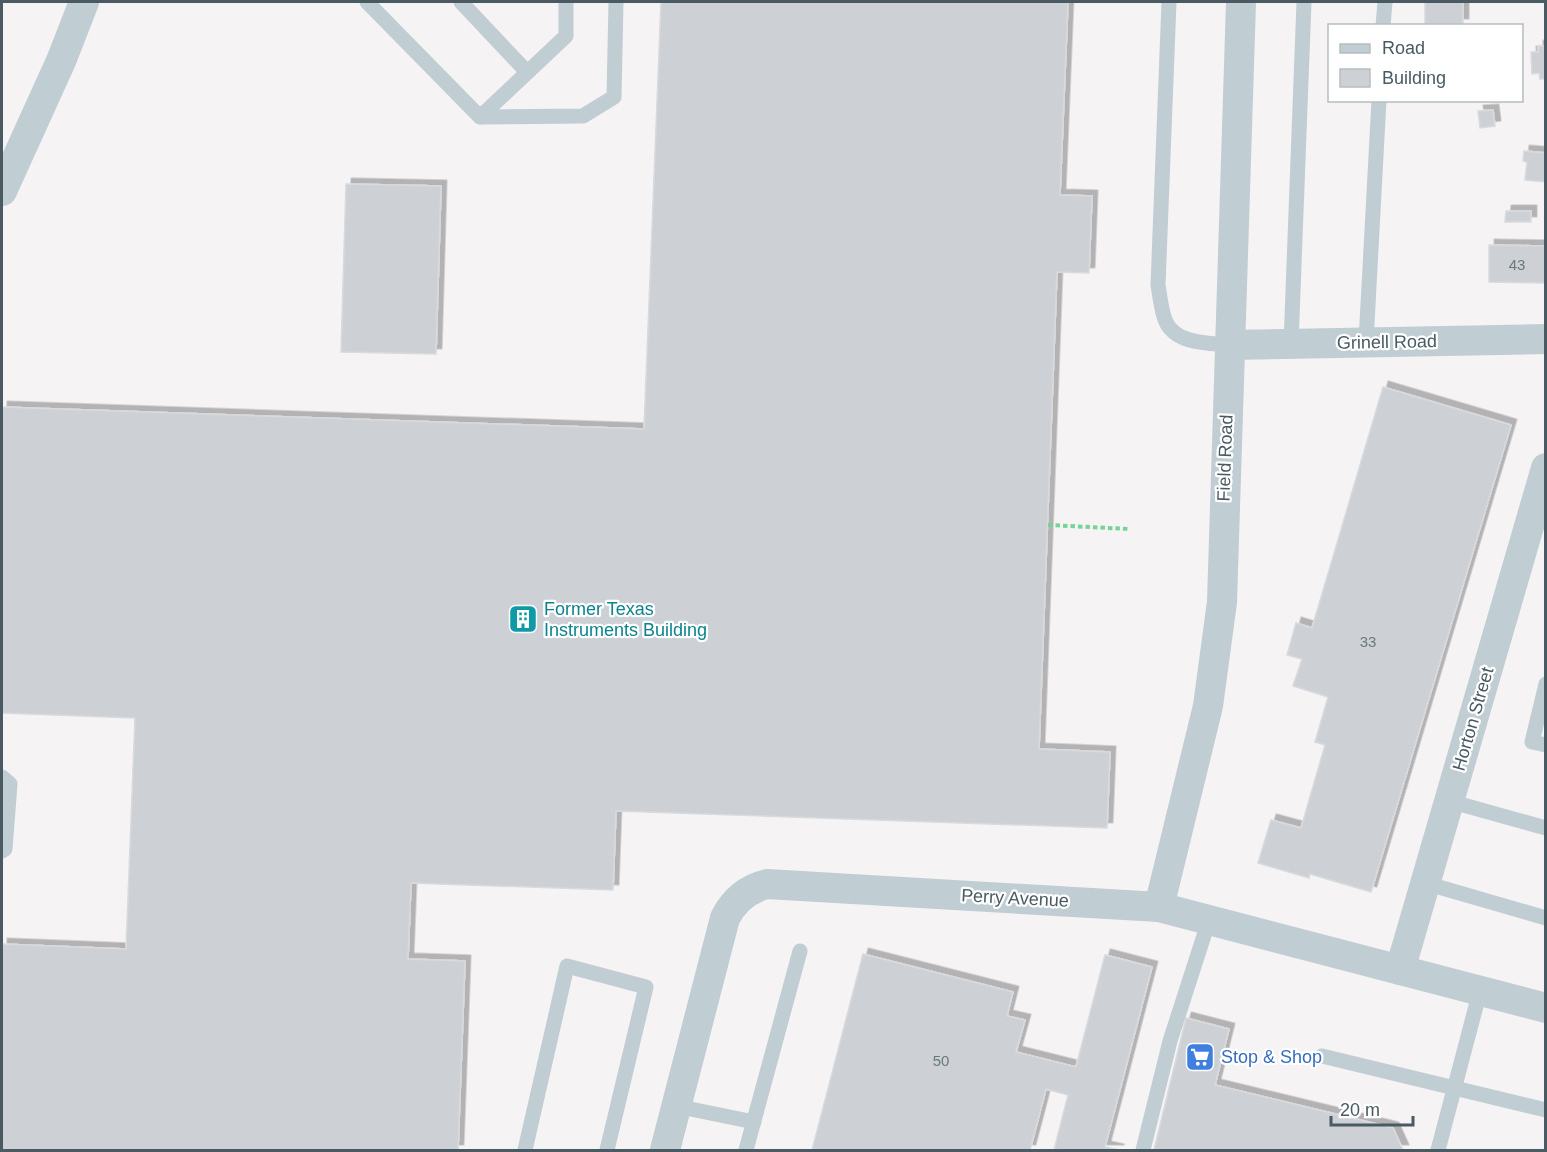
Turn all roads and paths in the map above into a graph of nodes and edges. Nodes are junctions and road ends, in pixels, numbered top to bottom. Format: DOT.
graph roads {
  1 [pos="84,2"];
  2 [pos="367,2"];
  3 [pos="461,2"];
  4 [pos="566,2"];
  5 [pos="616,2"];
  6 [pos="1169,2"];
  7 [pos="1241,2"];
  8 [pos="1304,2"];
  9 [pos="1385,2"];
  10 [pos="1383,24"];
  11 [pos="527,72"];
  12 [pos="1379,102"];
  13 [pos="480,117"];
  14 [pos="2,191"];
  15 [pos="1545,339"];
  16 [pos="1366,342"];
  17 [pos="1291,344"];
  18 [pos="1229,345"];
  19 [pos="1545,468"];
  20 [pos="1048,525"];
  21 [pos="1130,529"];
  22 [pos="1545,684"];
  23 [pos="1545,746"];
  24 [pos="2,777"];
  25 [pos="1449,801"];
  26 [pos="1545,828"];
  27 [pos="2,851"];
  28 [pos="1425,883"];
  29 [pos="1159,907"];
  30 [pos="1545,918"];
  31 [pos="1209,920"];
  32 [pos="800,951"];
  33 [pos="1400,970"];
  34 [pos="1480,991"];
  35 [pos="1545,1008"];
  36 [pos="1322,1056"];
  37 [pos="1455,1088"];
  38 [pos="676,1106"];
  39 [pos="1545,1110"];
  40 [pos="754,1122"];
  41 [pos="525,1150"];
  42 [pos="607,1150"];
  43 [pos="665,1150"];
  44 [pos="746,1150"];
  45 [pos="1143,1150"];
  46 [pos="1438,1150"];
  1 -- 14 [label="street"];
  2 -- 13 [label="lane"];
  3 -- 11 [label="lane"];
  4 -- 11 [label="lane"];
  5 -- 13 [label="lane"];
  6 -- 18 [label="lane"];
  7 -- 18 [label="street, Field Road"];
  8 -- 17 [label="lane"];
  9 -- 10 [label="lane"];
  11 -- 13 [label="lane"];
  12 -- 16 [label="lane"];
  15 -- 16 [label="street, Grinell Road"];
  16 -- 17 [label="street, Grinell Road"];
  17 -- 18 [label="street, Grinell Road"];
  18 -- 29 [label="street, Field Road"];
  19 -- 25 [label="street, Horton Street"];
  20 -- 21 [label="path"];
  22 -- 23 [label="lane"];
  24 -- 27 [label="lane"];
  25 -- 26 [label="lane"];
  25 -- 28 [label="street, Horton Street"];
  28 -- 30 [label="lane"];
  28 -- 33 [label="street, Horton Street"];
  29 -- 31 [label="street, Perry Avenue"];
  29 -- 38 [label="street, Perry Avenue"];
  31 -- 33 [label="street, Perry Avenue"];
  31 -- 45 [label="lane"];
  32 -- 40 [label="lane"];
  33 -- 34 [label="street, Perry Avenue"];
  34 -- 35 [label="street, Perry Avenue"];
  34 -- 37 [label="lane"];
  36 -- 37 [label="lane"];
  37 -- 39 [label="lane"];
  37 -- 46 [label="lane"];
  38 -- 40 [label="lane"];
  38 -- 43 [label="street, Perry Avenue"];
  40 -- 44 [label="lane"];
  41 -- 42 [label="lane"];
}
